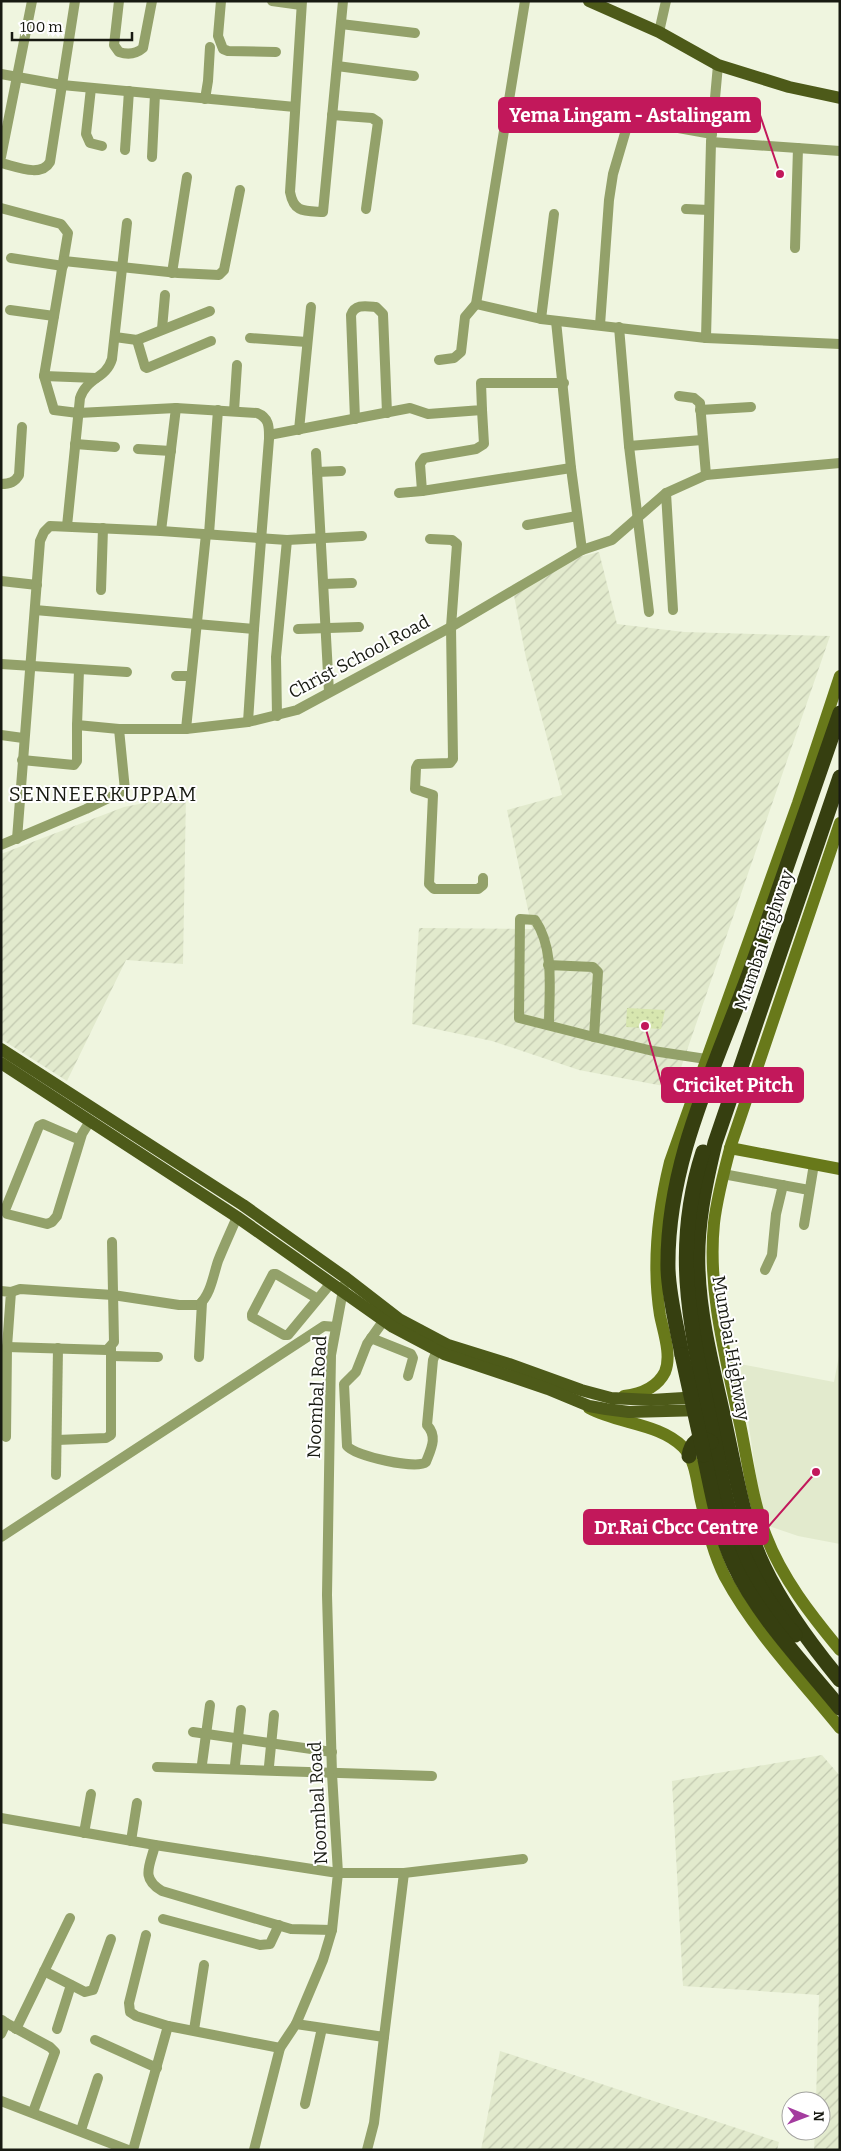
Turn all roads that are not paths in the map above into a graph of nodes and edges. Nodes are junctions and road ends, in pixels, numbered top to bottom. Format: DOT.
graph roads {
  1 [pos="32,1"];
  2 [pos="75,1"];
  3 [pos="119,1"];
  4 [pos="152,1"];
  5 [pos="221,1"];
  6 [pos="272,1"];
  7 [pos="343,1"];
  8 [pos="524,1"];
  9 [pos="589,1"];
  10 [pos="666,1"];
  11 [pos="302,3"];
  12 [pos="341,24"];
  13 [pos="659,32"];
  14 [pos="415,33"];
  15 [pos="210,47"];
  16 [pos="276,52"];
  17 [pos="718,65"];
  18 [pos="337,66"];
  19 [pos="1,74"];
  20 [pos="414,76"];
  21 [pos="17,77"];
  22 [pos="62,85"];
  23 [pos="91,88"];
  24 [pos="129,92"];
  25 [pos="155,94"];
  26 [pos="840,98"];
  27 [pos="205,99"];
  28 [pos="294,107"];
  29 [pos="332,115"];
  30 [pos="628,122"];
  31 [pos="656,124"];
  32 [pos="712,138"];
  33 [pos="102,146"];
  34 [pos="798,148"];
  35 [pos="125,150"];
  36 [pos="840,151"];
  37 [pos="1,157"];
  38 [pos="152,157"];
  39 [pos="1,163"];
  40 [pos="187,177"];
  41 [pos="240,190"];
  42 [pos="1,208"];
  43 [pos="366,209"];
  44 [pos="686,209"];
  45 [pos="710,210"];
  46 [pos="554,214"];
  47 [pos="127,223"];
  48 [pos="795,248"];
  49 [pos="11,258"];
  50 [pos="63,263"];
  51 [pos="122,267"];
  52 [pos="172,272"];
  53 [pos="165,295"];
  54 [pos="476,304"];
  55 [pos="311,307"];
  56 [pos="10,310"];
  57 [pos="210,311"];
  58 [pos="54,316"];
  59 [pos="541,319"];
  60 [pos="556,322"];
  61 [pos="600,325"];
  62 [pos="619,327"];
  63 [pos="162,329"];
  64 [pos="115,337"];
  65 [pos="250,338"];
  66 [pos="706,338"];
  67 [pos="136,340"];
  68 [pos="211,340"];
  69 [pos="307,342"];
  70 [pos="840,344"];
  71 [pos="439,360"];
  72 [pos="237,365"];
  73 [pos="44,376"];
  74 [pos="96,378"];
  75 [pos="564,383"];
  76 [pos="679,396"];
  77 [pos="751,407"];
  78 [pos="176,408"];
  79 [pos="218,410"];
  80 [pos="482,410"];
  81 [pos="700,410"];
  82 [pos="234,411"];
  83 [pos="78,413"];
  84 [pos="387,413"];
  85 [pos="355,420"];
  86 [pos="22,426"];
  87 [pos="299,430"];
  88 [pos="269,436"];
  89 [pos="702,440"];
  90 [pos="75,444"];
  91 [pos="630,446"];
  92 [pos="115,447"];
  93 [pos="138,449"];
  94 [pos="170,452"];
  95 [pos="316,453"];
  96 [pos="840,463"];
  97 [pos="571,468"];
  98 [pos="341,471"];
  99 [pos="317,472"];
  100 [pos="706,475"];
  101 [pos="1,484"];
  102 [pos="422,492"];
  103 [pos="399,493"];
  104 [pos="666,493"];
  105 [pos="578,516"];
  106 [pos="639,518"];
  107 [pos="527,525"];
  108 [pos="67,526"];
  109 [pos="104,528"];
  110 [pos="161,531"];
  111 [pos="207,534"];
  112 [pos="362,536"];
  113 [pos="262,538"];
  114 [pos="322,539"];
  115 [pos="430,539"];
  116 [pos="287,540"];
  117 [pos="582,550"];
  118 [pos="1,581"];
  119 [pos="352,583"];
  120 [pos="324,584"];
  121 [pos="37,585"];
  122 [pos="101,590"];
  123 [pos="35,610"];
  124 [pos="673,610"];
  125 [pos="649,612"];
  126 [pos="197,622"];
  127 [pos="358,627"];
  128 [pos="451,627"];
  129 [pos="325,628"];
  130 [pos="254,629"];
  131 [pos="298,629"];
  132 [pos="1,664"];
  133 [pos="30,666"];
  134 [pos="79,670"];
  135 [pos="127,672"];
  136 [pos="176,676"];
  137 [pos="190,676"];
  138 [pos="840,676"];
  139 [pos="329,692"];
  140 [pos="840,713"];
  141 [pos="277,716"];
  142 [pos="248,722"];
  143 [pos="77,726"];
  144 [pos="119,729"];
  145 [pos="186,729"];
  146 [pos="1,736"];
  147 [pos="23,738"];
  148 [pos="22,760"];
  149 [pos="840,777"];
  150 [pos="840,823"];
  151 [pos="794,828"];
  152 [pos="17,839"];
  153 [pos="1,846"];
  154 [pos="483,878"];
  155 [pos="548,965"];
  156 [pos="549,1025"];
  157 [pos="594,1037"];
  158 [pos="1,1049"];
  159 [pos="746,1049"];
  160 [pos="707,1058"];
  161 [pos="1,1063"];
  162 [pos="90,1120"];
  163 [pos="80,1140"];
  164 [pos="730,1148"];
  165 [pos="814,1164"];
  166 [pos="840,1169"];
  167 [pos="723,1174"];
  168 [pos="782,1185"];
  169 [pos="809,1190"];
  170 [pos="237,1217"];
  171 [pos="804,1225"];
  172 [pos="112,1242"];
  173 [pos="765,1270"];
  174 [pos="346,1278"];
  175 [pos="331,1283"];
  176 [pos="343,1291"];
  177 [pos="6,1292"];
  178 [pos="112,1295"];
  179 [pos="318,1299"];
  180 [pos="202,1302"];
  181 [pos="384,1320"];
  182 [pos="336,1327"];
  183 [pos="371,1338"];
  184 [pos="7,1347"];
  185 [pos="58,1348"];
  186 [pos="437,1350"];
  187 [pos="111,1351"];
  188 [pos="158,1357"];
  189 [pos="199,1357"];
  190 [pos="408,1376"];
  191 [pos="604,1396"];
  192 [pos="572,1400"];
  193 [pos="707,1403"];
  194 [pos="6,1438"];
  195 [pos="57,1440"];
  196 [pos="703,1452"];
  197 [pos="56,1475"];
  198 [pos="1,1537"];
  199 [pos="840,1650"];
  200 [pos="840,1680"];
  201 [pos="840,1687"];
  202 [pos="210,1706"];
  203 [pos="840,1708"];
  204 [pos="241,1710"];
  205 [pos="274,1715"];
  206 [pos="840,1728"];
  207 [pos="193,1732"];
  208 [pos="206,1734"];
  209 [pos="238,1738"];
  210 [pos="270,1743"];
  211 [pos="332,1752"];
  212 [pos="202,1764"];
  213 [pos="235,1765"];
  214 [pos="269,1766"];
  215 [pos="157,1767"];
  216 [pos="332,1774"];
  217 [pos="432,1776"];
  218 [pos="91,1794"];
  219 [pos="137,1802"];
  220 [pos="1,1818"];
  221 [pos="84,1833"];
  222 [pos="131,1841"];
  223 [pos="155,1845"];
  224 [pos="523,1859"];
  225 [pos="404,1872"];
  226 [pos="338,1873"];
  227 [pos="70,1918"];
  228 [pos="163,1919"];
  229 [pos="279,1925"];
  230 [pos="332,1930"];
  231 [pos="146,1935"];
  232 [pos="111,1939"];
  233 [pos="204,1965"];
  234 [pos="44,1971"];
  235 [pos="71,1985"];
  236 [pos="4,2021"];
  237 [pos="296,2024"];
  238 [pos="168,2026"];
  239 [pos="322,2028"];
  240 [pos="16,2029"];
  241 [pos="57,2029"];
  242 [pos="194,2030"];
  243 [pos="1,2034"];
  244 [pos="384,2037"];
  245 [pos="95,2040"];
  246 [pos="280,2048"];
  247 [pos="157,2068"];
  248 [pos="98,2078"];
  249 [pos="1,2101"];
  250 [pos="305,2104"];
  251 [pos="33,2112"];
  252 [pos="80,2130"];
  253 [pos="128,2150"];
  254 [pos="133,2150"];
  255 [pos="254,2150"];
  256 [pos="367,2150"];
  1 -- 21 [label="street"];
  2 -- 22 [label="street"];
  3 -- 4 [label="street"];
  5 -- 16 [label="street"];
  6 -- 11 [label="street"];
  7 -- 12 [label="street"];
  8 -- 54 [label="street"];
  9 -- 13 [label="main road"];
  10 -- 13 [label="street"];
  11 -- 28 [label="street"];
  12 -- 14 [label="street"];
  12 -- 18 [label="street"];
  13 -- 17 [label="main road"];
  15 -- 27 [label="street"];
  17 -- 26 [label="main road"];
  17 -- 32 [label="street"];
  18 -- 20 [label="street"];
  18 -- 29 [label="street"];
  19 -- 21 [label="street"];
  21 -- 22 [label="street"];
  21 -- 37 [label="street"];
  22 -- 23 [label="street"];
  22 -- 39 [label="street"];
  23 -- 24 [label="street"];
  23 -- 33 [label="street"];
  24 -- 25 [label="street"];
  24 -- 35 [label="street"];
  25 -- 27 [label="street"];
  25 -- 38 [label="street"];
  27 -- 28 [label="street"];
  28 -- 29 [label="street"];
  29 -- 43 [label="street"];
  30 -- 61 [label="street"];
  31 -- 32 [label="street"];
  32 -- 34 [label="street"];
  32 -- 45 [label="street"];
  34 -- 36 [label="street"];
  34 -- 48 [label="street"];
  40 -- 52 [label="street"];
  41 -- 52 [label="street"];
  42 -- 50 [label="street"];
  44 -- 45 [label="street"];
  45 -- 66 [label="street"];
  46 -- 59 [label="street"];
  47 -- 51 [label="street"];
  49 -- 50 [label="street"];
  50 -- 51 [label="street"];
  50 -- 58 [label="street"];
  51 -- 52 [label="street"];
  51 -- 64 [label="street"];
  53 -- 63 [label="street"];
  54 -- 59 [label="street"];
  54 -- 71 [label="street"];
  55 -- 69 [label="street"];
  56 -- 58 [label="street"];
  57 -- 63 [label="street"];
  58 -- 73 [label="street"];
  59 -- 60 [label="street"];
  60 -- 61 [label="street"];
  60 -- 75 [label="street"];
  61 -- 62 [label="street"];
  62 -- 66 [label="street"];
  62 -- 91 [label="street"];
  63 -- 67 [label="street"];
  64 -- 67 [label="street"];
  64 -- 74 [label="street"];
  65 -- 69 [label="street"];
  66 -- 70 [label="street"];
  67 -- 68 [label="street"];
  69 -- 87 [label="street"];
  72 -- 82 [label="street"];
  73 -- 74 [label="street"];
  73 -- 83 [label="street"];
  74 -- 83 [label="street"];
  75 -- 80 [label="street"];
  75 -- 97 [label="street"];
  76 -- 81 [label="street"];
  77 -- 81 [label="street"];
  78 -- 79 [label="street"];
  78 -- 83 [label="street"];
  78 -- 94 [label="street"];
  79 -- 82 [label="street"];
  79 -- 111 [label="street"];
  80 -- 84 [label="street"];
  80 -- 102 [label="street"];
  81 -- 89 [label="street"];
  82 -- 88 [label="street"];
  83 -- 90 [label="street"];
  84 -- 85 [label="street"];
  84 -- 85 [label="street"];
  85 -- 87 [label="street"];
  86 -- 101 [label="street"];
  87 -- 88 [label="street"];
  88 -- 113 [label="street"];
  89 -- 91 [label="street"];
  89 -- 100 [label="street"];
  90 -- 92 [label="street"];
  90 -- 108 [label="street"];
  91 -- 106 [label="street"];
  93 -- 94 [label="street"];
  94 -- 110 [label="street"];
  95 -- 99 [label="street"];
  96 -- 100 [label="street, Christ School Road"];
  97 -- 102 [label="street"];
  97 -- 105 [label="street"];
  98 -- 99 [label="street"];
  99 -- 114 [label="street"];
  100 -- 104 [label="street, Christ School Road"];
  102 -- 103 [label="street"];
  104 -- 106 [label="street, Christ School Road"];
  104 -- 124 [label="street"];
  105 -- 107 [label="street"];
  105 -- 117 [label="street"];
  106 -- 117 [label="street, Christ School Road"];
  106 -- 125 [label="street"];
  108 -- 109 [label="street"];
  108 -- 121 [label="street"];
  109 -- 110 [label="street"];
  109 -- 122 [label="street"];
  110 -- 111 [label="street"];
  111 -- 113 [label="street"];
  111 -- 126 [label="street"];
  112 -- 114 [label="street"];
  113 -- 116 [label="street"];
  113 -- 130 [label="street"];
  114 -- 116 [label="street"];
  114 -- 120 [label="street"];
  115 -- 128 [label="street"];
  116 -- 141 [label="street"];
  117 -- 128 [label="street, Christ School Road"];
  118 -- 121 [label="street"];
  119 -- 120 [label="street"];
  120 -- 129 [label="street"];
  121 -- 123 [label="street"];
  123 -- 126 [label="street"];
  123 -- 133 [label="street"];
  126 -- 130 [label="street"];
  126 -- 137 [label="street"];
  127 -- 129 [label="street"];
  128 -- 139 [label="street, Christ School Road"];
  128 -- 154 [label="street"];
  129 -- 131 [label="street"];
  129 -- 139 [label="street"];
  130 -- 142 [label="street"];
  132 -- 133 [label="street"];
  133 -- 134 [label="street"];
  133 -- 147 [label="street"];
  134 -- 135 [label="street"];
  134 -- 143 [label="street"];
  136 -- 137 [label="street"];
  137 -- 145 [label="street"];
  138 -- 151 [label="street"];
  139 -- 141 [label="street, Christ School Road"];
  140 -- 151 [label="highway"];
  141 -- 142 [label="street, Christ School Road"];
  142 -- 145 [label="street, Christ School Road"];
  143 -- 144 [label="street, Christ School Road"];
  143 -- 148 [label="street"];
  144 -- 145 [label="street, Christ School Road"];
  144 -- 152 [label="street"];
  146 -- 147 [label="street"];
  147 -- 148 [label="street"];
  148 -- 152 [label="street"];
  149 -- 159 [label="highway, Mumbai Highway"];
  150 -- 164 [label="street"];
  151 -- 160 [label="street"];
  151 -- 196 [label="highway, bridge"];
  152 -- 153 [label="street"];
  155 -- 156 [label="street"];
  155 -- 156 [label="street"];
  155 -- 157 [label="street"];
  156 -- 157 [label="street"];
  157 -- 160 [label="street"];
  158 -- 174 [label="main road"];
  159 -- 193 [label="highway"];
  159 -- 200 [label="highway, Mumbai Highway"];
  160 -- 191 [label="street"];
  161 -- 162 [label="main road"];
  162 -- 163 [label="street"];
  162 -- 170 [label="main road"];
  163 -- 163 [label="street"];
  164 -- 165 [label="street"];
  164 -- 167 [label="street"];
  165 -- 166 [label="street"];
  165 -- 169 [label="street"];
  167 -- 168 [label="street"];
  167 -- 199 [label="street"];
  168 -- 169 [label="street"];
  168 -- 173 [label="street"];
  169 -- 171 [label="street"];
  170 -- 175 [label="main road"];
  170 -- 180 [label="street"];
  172 -- 178 [label="street"];
  174 -- 176 [label="street, Noombal Road"];
  174 -- 191 [label="main road"];
  175 -- 176 [label="main road"];
  175 -- 179 [label="street"];
  176 -- 181 [label="main road"];
  176 -- 182 [label="street, Noombal Road"];
  177 -- 178 [label="street"];
  177 -- 184 [label="street"];
  178 -- 180 [label="street"];
  178 -- 187 [label="street"];
  179 -- 179 [label="street"];
  180 -- 189 [label="street"];
  181 -- 183 [label="street"];
  181 -- 186 [label="main road"];
  182 -- 198 [label="street"];
  182 -- 211 [label="street, Noombal Road"];
  183 -- 186 [label="street"];
  183 -- 190 [label="street"];
  184 -- 185 [label="street"];
  184 -- 194 [label="street"];
  185 -- 187 [label="street"];
  185 -- 195 [label="street"];
  186 -- 192 [label="main road"];
  187 -- 188 [label="street"];
  187 -- 195 [label="street"];
  191 -- 193 [label="main road"];
  192 -- 193 [label="main road"];
  192 -- 196 [label="street"];
  193 -- 196 [label="highway"];
  195 -- 197 [label="street"];
  196 -- 201 [label="highway"];
  196 -- 203 [label="highway"];
  196 -- 206 [label="street"];
  202 -- 208 [label="street"];
  204 -- 209 [label="street"];
  205 -- 210 [label="street"];
  207 -- 208 [label="street"];
  208 -- 209 [label="street"];
  208 -- 212 [label="street"];
  209 -- 210 [label="street"];
  209 -- 213 [label="street"];
  210 -- 211 [label="street"];
  210 -- 214 [label="street"];
  211 -- 216 [label="street, Noombal Road"];
  215 -- 216 [label="street"];
  216 -- 217 [label="street"];
  216 -- 226 [label="street, Noombal Road"];
  218 -- 221 [label="street"];
  219 -- 222 [label="street"];
  220 -- 221 [label="street"];
  221 -- 222 [label="street"];
  222 -- 223 [label="street"];
  223 -- 226 [label="street"];
  223 -- 229 [label="street"];
  224 -- 225 [label="street, Noombal Road"];
  225 -- 226 [label="street, Noombal Road"];
  225 -- 244 [label="street"];
  226 -- 230 [label="street"];
  227 -- 234 [label="street"];
  228 -- 229 [label="street"];
  229 -- 230 [label="street"];
  230 -- 237 [label="street"];
  231 -- 238 [label="street"];
  232 -- 235 [label="street"];
  233 -- 242 [label="street"];
  234 -- 235 [label="street"];
  234 -- 240 [label="street"];
  235 -- 241 [label="street"];
  236 -- 240 [label="street"];
  236 -- 243 [label="street"];
  237 -- 239 [label="street"];
  237 -- 246 [label="street"];
  238 -- 242 [label="street"];
  238 -- 247 [label="street"];
  239 -- 244 [label="street"];
  239 -- 250 [label="street"];
  240 -- 251 [label="street"];
  242 -- 246 [label="street"];
  244 -- 256 [label="street"];
  245 -- 247 [label="street"];
  246 -- 255 [label="street"];
  247 -- 254 [label="street"];
  248 -- 252 [label="street"];
  249 -- 251 [label="street"];
  251 -- 252 [label="street"];
  252 -- 253 [label="street"];
}
